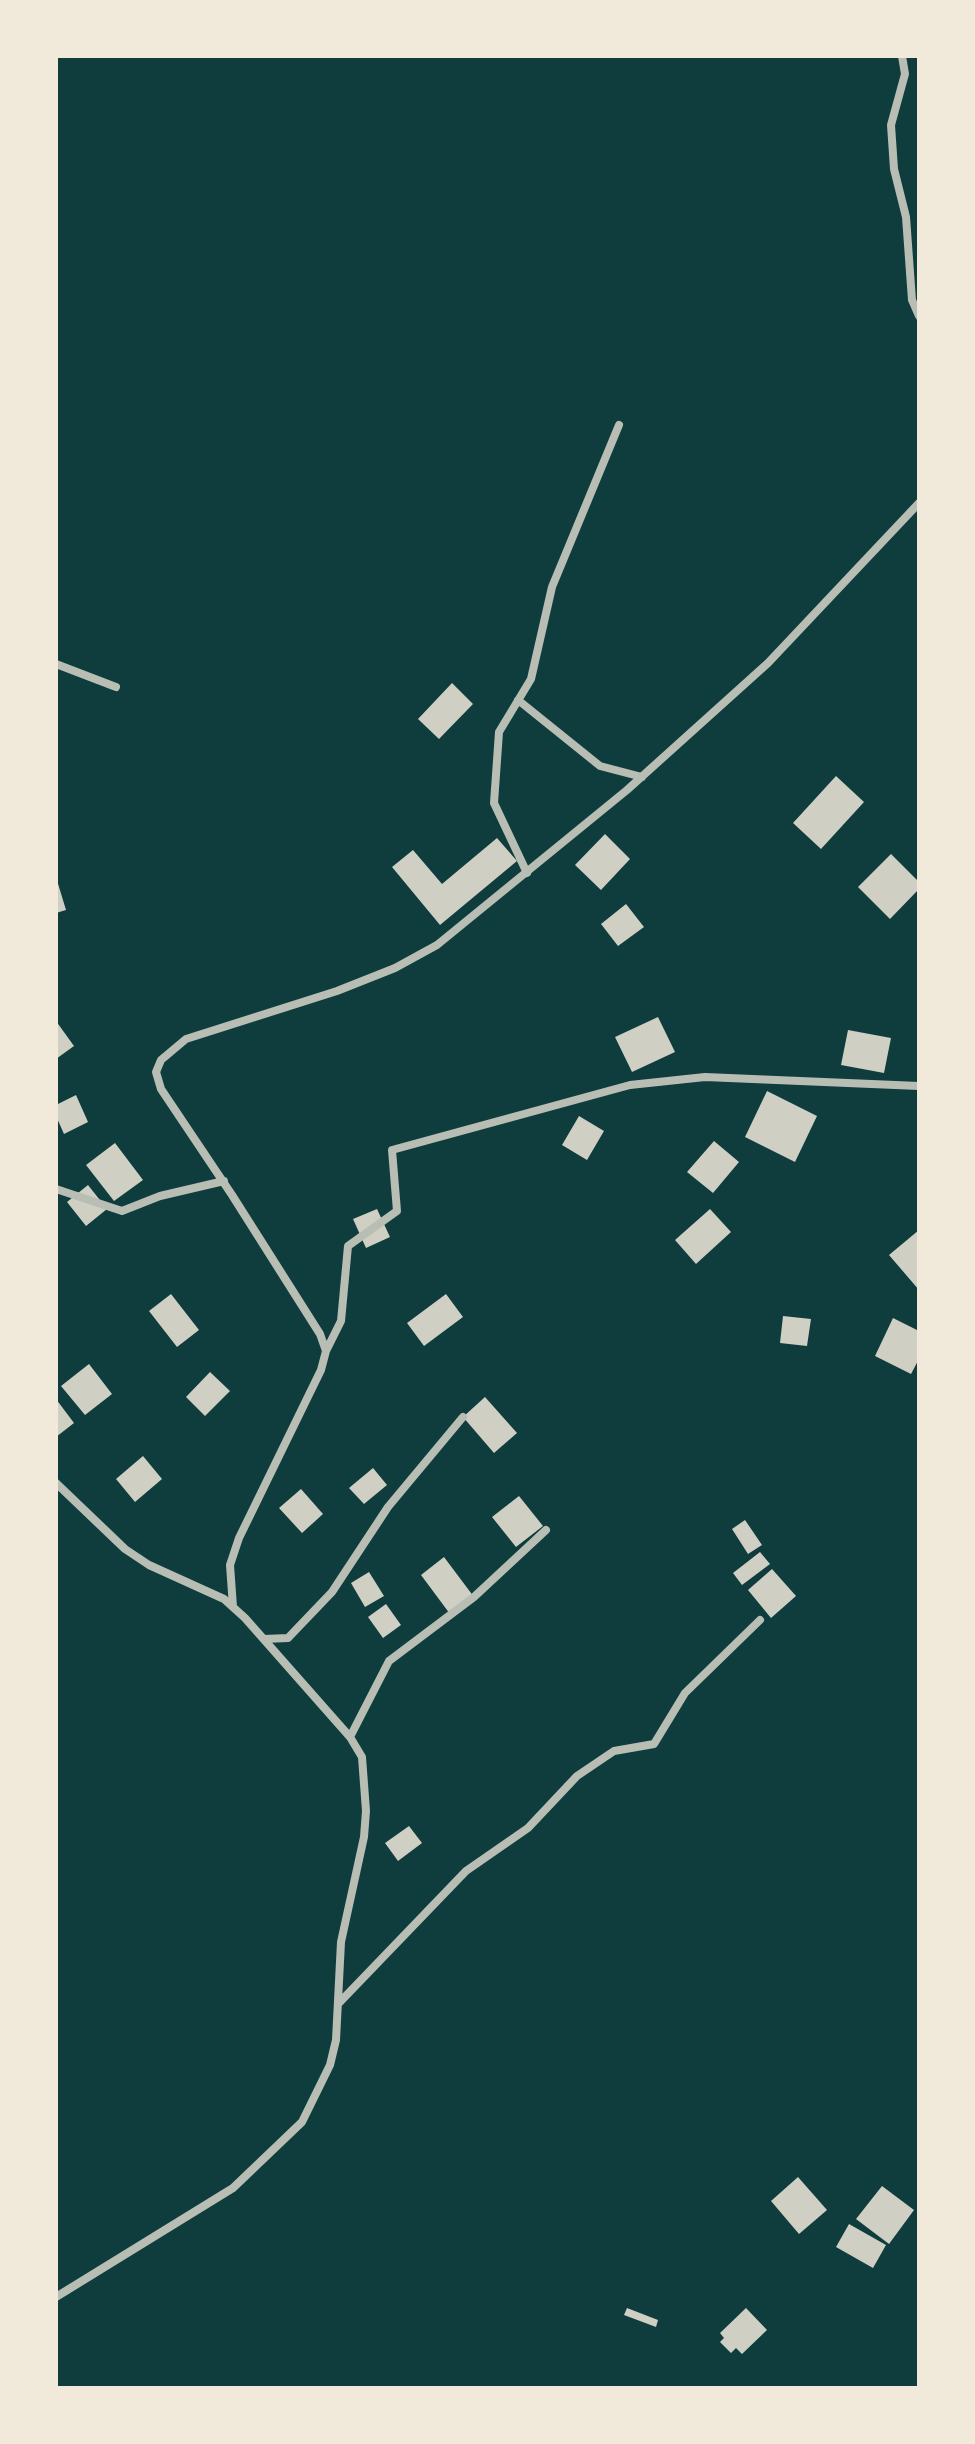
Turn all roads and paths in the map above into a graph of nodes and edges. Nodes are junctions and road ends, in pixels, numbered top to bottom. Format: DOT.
graph roads {
  1 [pos="902,56"];
  2 [pos="919,316"];
  3 [pos="619,425"];
  4 [pos="919,503"];
  5 [pos="56,664"];
  6 [pos="116,687"];
  7 [pos="518,700"];
  8 [pos="642,777"];
  9 [pos="527,873"];
  10 [pos="919,1086"];
  11 [pos="224,1181"];
  12 [pos="56,1189"];
  13 [pos="326,1351"];
  14 [pos="463,1417"];
  15 [pos="56,1483"];
  16 [pos="546,1530"];
  17 [pos="233,1607"];
  18 [pos="760,1620"];
  19 [pos="264,1639"];
  20 [pos="350,1737"];
  21 [pos="338,2004"];
  22 [pos="56,2297"];
  1 -- 2 [label="street"];
  3 -- 7 [label="street"];
  4 -- 8 [label="street"];
  5 -- 6 [label="street"];
  7 -- 8 [label="street"];
  7 -- 9 [label="street"];
  8 -- 9 [label="street"];
  9 -- 11 [label="street"];
  10 -- 13 [label="street"];
  11 -- 12 [label="street"];
  11 -- 13 [label="street"];
  13 -- 17 [label="street"];
  14 -- 19 [label="street"];
  15 -- 17 [label="street"];
  16 -- 20 [label="street"];
  17 -- 19 [label="street"];
  18 -- 21 [label="street"];
  19 -- 20 [label="street"];
  20 -- 21 [label="street"];
  21 -- 22 [label="street"];
}
